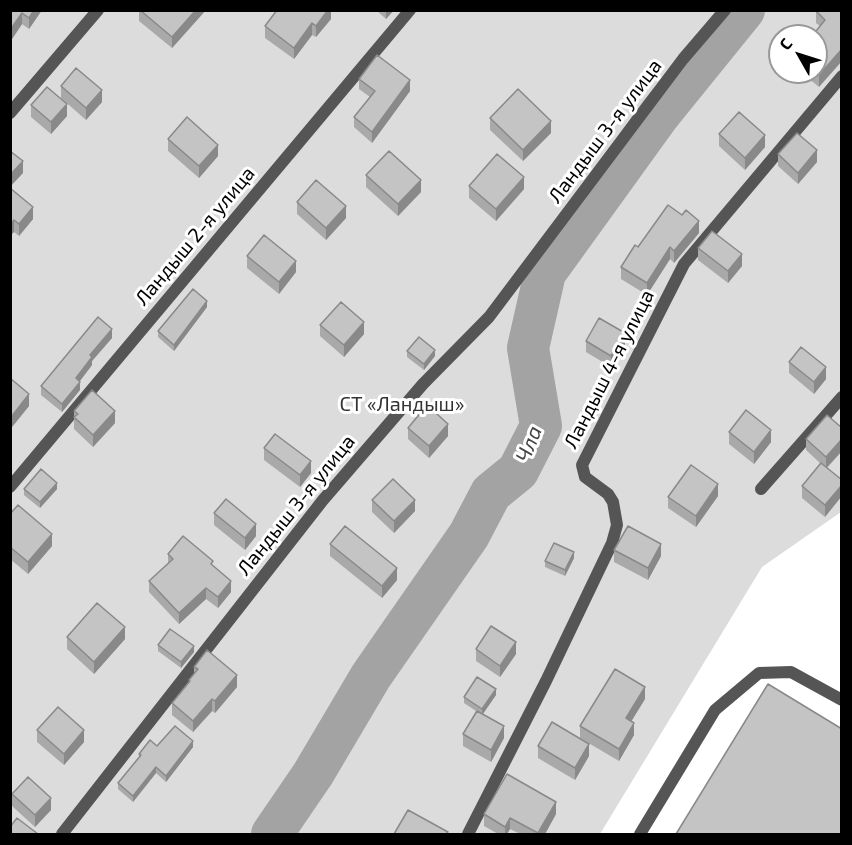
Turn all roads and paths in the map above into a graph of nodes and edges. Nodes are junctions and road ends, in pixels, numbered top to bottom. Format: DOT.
graph roads {
  1 [pos="98,10"];
  2 [pos="410,10"];
  3 [pos="725,10"];
  4 [pos="842,76"];
  5 [pos="10,113"];
  6 [pos="842,397"];
  7 [pos="10,487"];
  8 [pos="761,489"];
  9 [pos="842,700"];
  10 [pos="62,834"];
  11 [pos="468,834"];
  12 [pos="640,834"];
  1 -- 5 [label="street"];
  2 -- 7 [label="street, Ландыш 2-я улица"];
  3 -- 10 [label="street, Ландыш 3-я улица"];
  4 -- 11 [label="street, Ландыш 4-я улица"];
  6 -- 8 [label="street"];
  9 -- 12 [label="street"];
}
